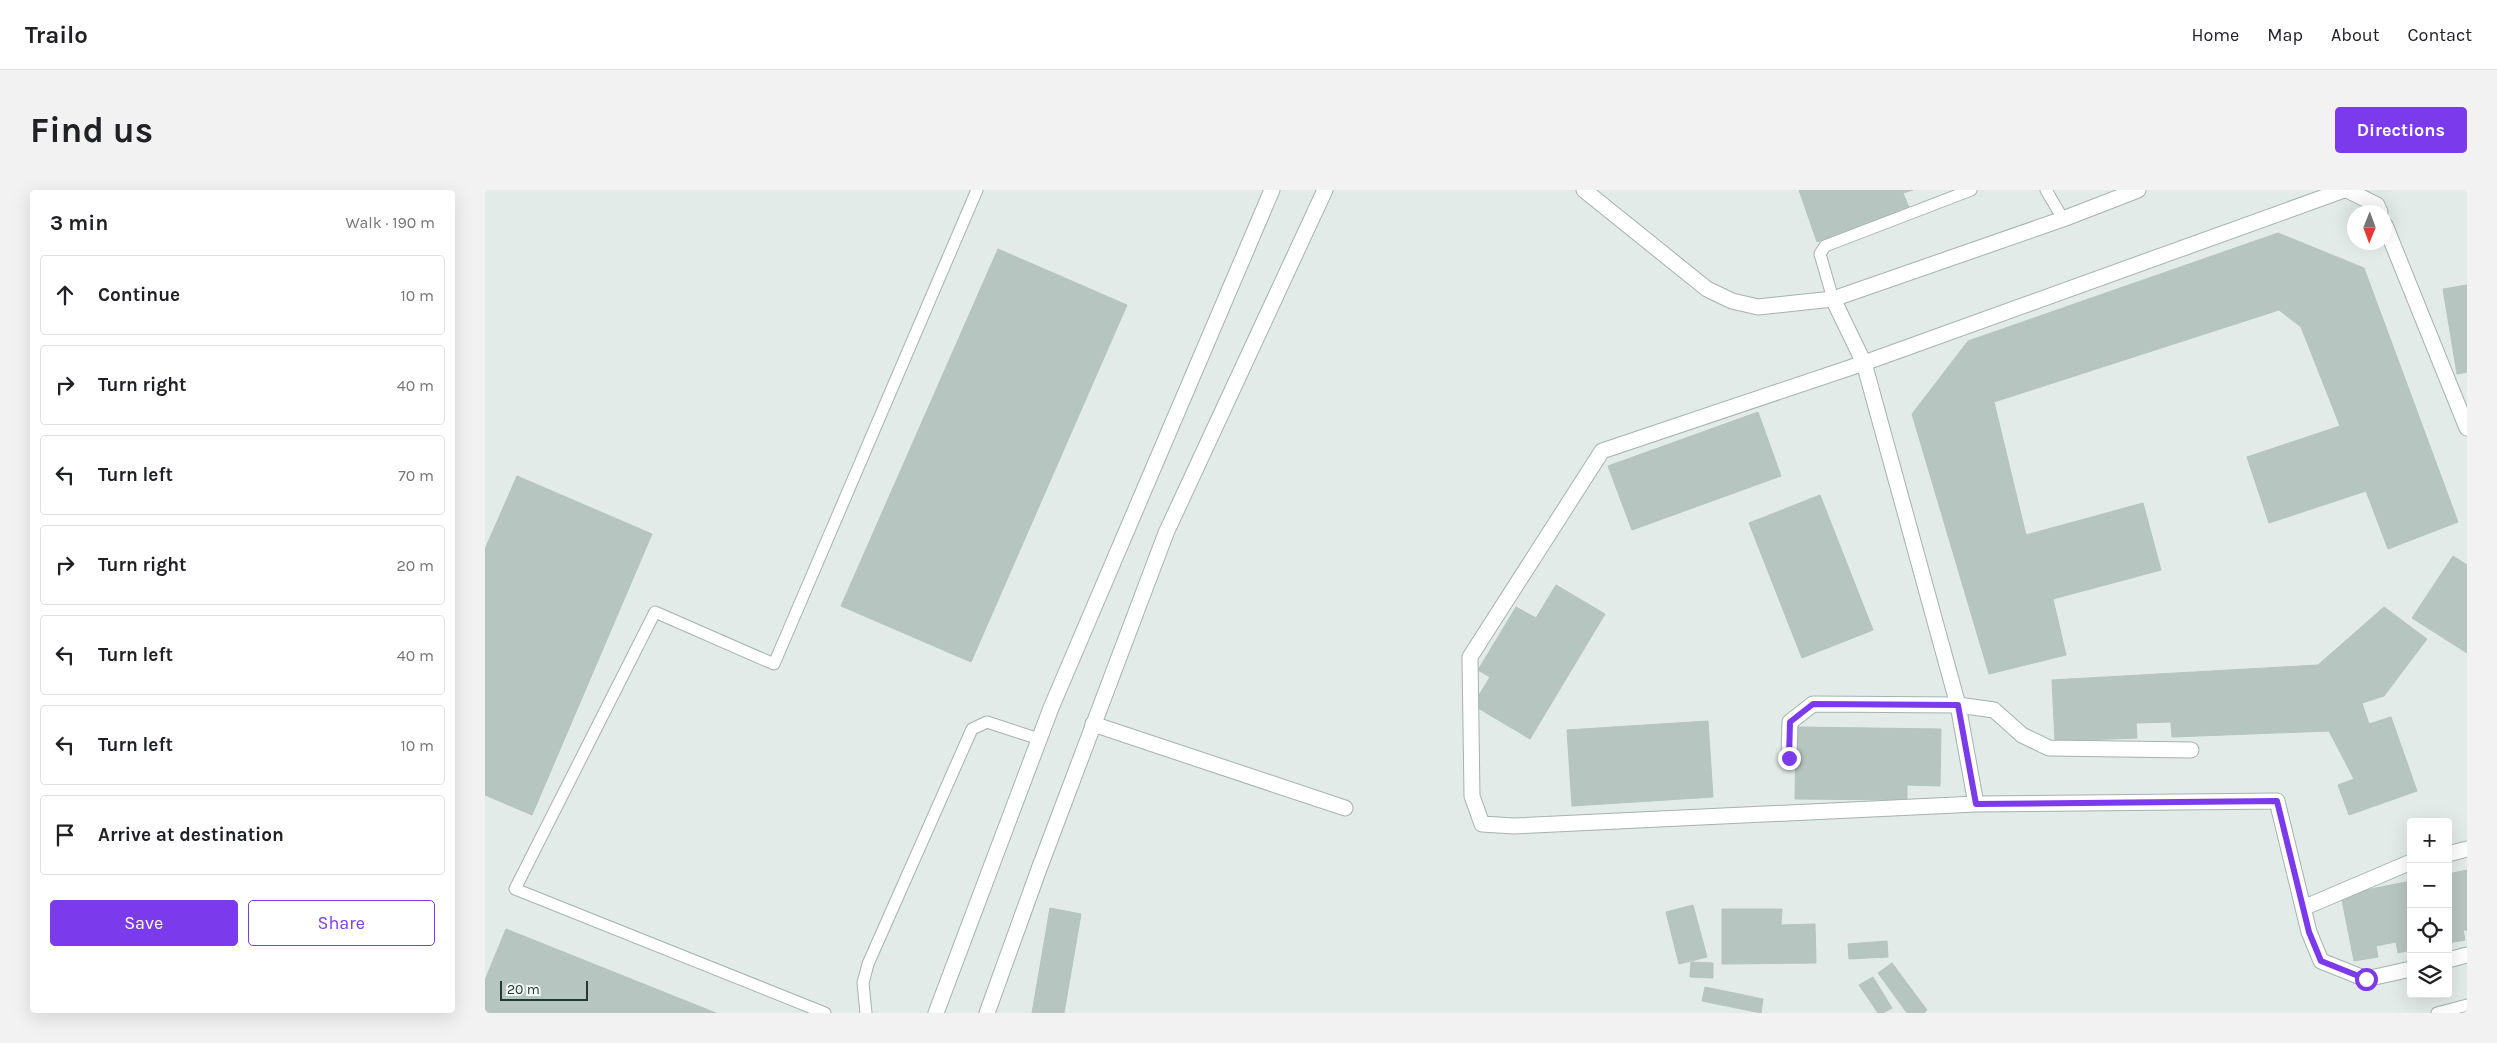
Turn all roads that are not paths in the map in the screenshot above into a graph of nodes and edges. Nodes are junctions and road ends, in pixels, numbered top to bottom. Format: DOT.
graph roads {
  1 [pos="977,190"];
  2 [pos="1272,190"];
  3 [pos="1325,190"];
  4 [pos="1584,190"];
  5 [pos="1971,190"];
  6 [pos="2046,190"];
  7 [pos="2138,190"];
  8 [pos="2346,190"];
  9 [pos="2377,205"];
  10 [pos="2063,219"];
  11 [pos="2392,242"];
  12 [pos="1833,299"];
  13 [pos="1864,363"];
  14 [pos="2467,428"];
  15 [pos="1958,705"];
  16 [pos="1093,724"];
  17 [pos="1039,739"];
  18 [pos="2191,750"];
  19 [pos="1789,758"];
  20 [pos="1976,804"];
  21 [pos="1345,808"];
  22 [pos="2467,849"];
  23 [pos="2452,853"];
  24 [pos="2409,863"];
  25 [pos="2303,908"];
  26 [pos="2467,955"];
  27 [pos="2452,959"];
  28 [pos="2407,970"];
  29 [pos="2467,1006"];
  30 [pos="825,1013"];
  31 [pos="866,1013"];
  32 [pos="936,1013"];
  33 [pos="987,1013"];
  34 [pos="2437,1013"];
  1 -- 30 [label="lane"];
  2 -- 17 [label="street"];
  3 -- 16 [label="street"];
  4 -- 12 [label="street"];
  5 -- 12 [label="lane"];
  6 -- 10 [label="lane"];
  7 -- 10 [label="street"];
  8 -- 9 [label="street"];
  8 -- 13 [label="street"];
  10 -- 12 [label="street"];
  11 -- 14 [label="street"];
  12 -- 13 [label="street"];
  13 -- 15 [label="street"];
  13 -- 20 [label="street"];
  15 -- 18 [label="street"];
  15 -- 19 [label="street"];
  15 -- 20 [label="street"];
  16 -- 21 [label="street"];
  16 -- 33 [label="street"];
  17 -- 31 [label="lane"];
  17 -- 32 [label="street"];
  20 -- 25 [label="street"];
  22 -- 23 [label="street"];
  24 -- 25 [label="street"];
  25 -- 28 [label="street"];
  26 -- 27 [label="street"];
  29 -- 34 [label="lane"];
}
